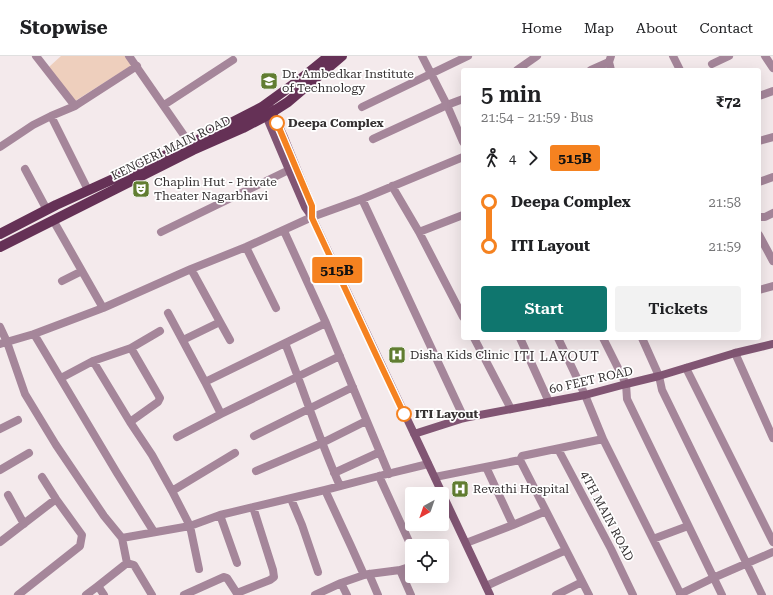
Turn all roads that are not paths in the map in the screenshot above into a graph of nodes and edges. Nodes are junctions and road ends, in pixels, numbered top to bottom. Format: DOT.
graph roads {
  1 [pos="36,56"];
  2 [pos="129,56"];
  3 [pos="329,56"];
  4 [pos="342,56"];
  5 [pos="422,56"];
  6 [pos="468,56"];
  7 [pos="537,56"];
  8 [pos="673,56"];
  9 [pos="729,56"];
  10 [pos="766,56"];
  11 [pos="233,60"];
  12 [pos="610,63"];
  13 [pos="712,64"];
  14 [pos="137,66"];
  15 [pos="520,68"];
  16 [pos="596,68"];
  17 [pos="679,68"];
  18 [pos="773,68"];
  19 [pos="431,74"];
  20 [pos="773,91"];
  21 [pos="761,95"];
  22 [pos="461,100"];
  23 [pos="164,105"];
  24 [pos="447,105"];
  25 [pos="75,106"];
  26 [pos="362,107"];
  27 [pos="267,109"];
  28 [pos="51,116"];
  29 [pos="461,137"];
  30 [pos="773,137"];
  31 [pos="373,139"];
  32 [pos="761,140"];
  33 [pos="190,144"];
  34 [pos="0,147"];
  35 [pos="461,158"];
  36 [pos="293,168"];
  37 [pos="25,169"];
  38 [pos="773,177"];
  39 [pos="761,181"];
  40 [pos="392,186"];
  41 [pos="88,190"];
  42 [pos="362,199"];
  43 [pos="47,210"];
  44 [pos="461,216"];
  45 [pos="772,216"];
  46 [pos="761,217"];
  47 [pos="312,218"];
  48 [pos="53,220"];
  49 [pos="284,230"];
  50 [pos="161,232"];
  51 [pos="419,232"];
  52 [pos="0,234"];
  53 [pos="761,239"];
  54 [pos="0,247"];
  55 [pos="246,247"];
  56 [pos="773,261"];
  57 [pos="191,269"];
  58 [pos="82,271"];
  59 [pos="62,281"];
  60 [pos="773,286"];
  61 [pos="761,289"];
  62 [pos="103,308"];
  63 [pos="276,308"];
  64 [pos="168,313"];
  65 [pos="461,313"];
  66 [pos="220,322"];
  67 [pos="326,323"];
  68 [pos="0,327"];
  69 [pos="160,331"];
  70 [pos="34,334"];
  71 [pos="183,340"];
  72 [pos="230,340"];
  73 [pos="475,340"];
  74 [pos="521,340"];
  75 [pos="559,340"];
  76 [pos="604,340"];
  77 [pos="643,340"];
  78 [pos="4,343"];
  79 [pos="285,343"];
  80 [pos="773,344"];
  81 [pos="131,348"];
  82 [pos="735,353"];
  83 [pos="340,356"];
  84 [pos="93,360"];
  85 [pos="686,368"];
  86 [pos="298,376"];
  87 [pos="659,376"];
  88 [pos="60,378"];
  89 [pos="205,382"];
  90 [pos="626,384"];
  91 [pos="353,387"];
  92 [pos="585,396"];
  93 [pos="549,402"];
  94 [pos="310,408"];
  95 [pos="511,409"];
  96 [pos="221,414"];
  97 [pos="464,418"];
  98 [pos="18,420"];
  99 [pos="366,421"];
  100 [pos="130,422"];
  101 [pos="0,429"];
  102 [pos="414,434"];
  103 [pos="254,436"];
  104 [pos="177,437"];
  105 [pos="773,438"];
  106 [pos="603,439"];
  107 [pos="322,443"];
  108 [pos="558,449"];
  109 [pos="380,452"];
  110 [pos="29,453"];
  111 [pos="235,453"];
  112 [pos="520,460"];
  113 [pos="428,464"];
  114 [pos="486,467"];
  115 [pos="0,470"];
  116 [pos="256,472"];
  117 [pos="334,472"];
  118 [pos="389,474"];
  119 [pos="379,476"];
  120 [pos="435,476"];
  121 [pos="42,477"];
  122 [pos="340,486"];
  123 [pos="325,490"];
  124 [pos="172,491"];
  125 [pos="8,495"];
  126 [pos="291,498"];
  127 [pos="56,499"];
  128 [pos="253,507"];
  129 [pos="546,511"];
  130 [pos="220,515"];
  131 [pos="24,524"];
  132 [pos="513,525"];
  133 [pos="190,526"];
  134 [pos="688,526"];
  135 [pos="154,532"];
  136 [pos="122,538"];
  137 [pos="408,539"];
  138 [pos="653,539"];
  139 [pos="0,542"];
  140 [pos="773,542"];
  141 [pos="466,543"];
  142 [pos="566,550"];
  143 [pos="773,552"];
  144 [pos="127,563"];
  145 [pos="237,563"];
  146 [pos="747,563"];
  147 [pos="405,568"];
  148 [pos="199,569"];
  149 [pos="400,570"];
  150 [pos="318,572"];
  151 [pos="366,574"];
  152 [pos="713,578"];
  153 [pos="582,582"];
  154 [pos="341,583"];
  155 [pos="98,586"];
  156 [pos="486,586"];
  157 [pos="237,594"];
  158 [pos="681,594"];
  159 [pos="18,595"];
  160 [pos="86,595"];
  161 [pos="104,595"];
  162 [pos="152,595"];
  163 [pos="184,595"];
  164 [pos="315,595"];
  165 [pos="347,595"];
  166 [pos="378,595"];
  167 [pos="411,595"];
  168 [pos="490,595"];
  169 [pos="556,595"];
  170 [pos="589,595"];
  171 [pos="633,595"];
  172 [pos="722,595"];
  173 [pos="762,595"];
  1 -- 25 [label="street"];
  2 -- 14 [label="street"];
  3 -- 27 [label="main road, KENGERI MAIN ROAD"];
  4 -- 27 [label="main road, KENGERI MAIN ROAD"];
  5 -- 19 [label="street"];
  6 -- 19 [label="street"];
  7 -- 15 [label="street"];
  8 -- 17 [label="street"];
  9 -- 13 [label="street"];
  10 -- 18 [label="street"];
  11 -- 23 [label="street"];
  12 -- 16 [label="street"];
  14 -- 23 [label="street"];
  14 -- 25 [label="street"];
  19 -- 24 [label="street"];
  19 -- 26 [label="street"];
  20 -- 21 [label="street"];
  22 -- 24 [label="street"];
  23 -- 33 [label="street"];
  24 -- 29 [label="street"];
  24 -- 31 [label="street"];
  25 -- 28 [label="street"];
  27 -- 33 [label="main road, KENGERI MAIN ROAD"];
  27 -- 36 [label="main road"];
  27 -- 48 [label="main road, KENGERI MAIN ROAD"];
  28 -- 34 [label="street"];
  28 -- 41 [label="street"];
  30 -- 32 [label="street"];
  33 -- 41 [label="main road, KENGERI MAIN ROAD"];
  35 -- 40 [label="street"];
  36 -- 47 [label="main road"];
  36 -- 50 [label="street"];
  37 -- 43 [label="street"];
  38 -- 39 [label="street"];
  40 -- 42 [label="street"];
  40 -- 51 [label="street"];
  41 -- 43 [label="main road, KENGERI MAIN ROAD"];
  42 -- 47 [label="street"];
  42 -- 97 [label="street"];
  43 -- 52 [label="main road, KENGERI MAIN ROAD"];
  44 -- 51 [label="street"];
  45 -- 46 [label="street"];
  47 -- 49 [label="street"];
  47 -- 102 [label="main road"];
  48 -- 54 [label="main road, KENGERI MAIN ROAD"];
  48 -- 58 [label="street"];
  49 -- 55 [label="street"];
  49 -- 67 [label="street"];
  51 -- 65 [label="street"];
  53 -- 56 [label="street"];
  55 -- 57 [label="street"];
  55 -- 63 [label="street"];
  57 -- 62 [label="street"];
  57 -- 66 [label="street"];
  58 -- 59 [label="street"];
  58 -- 62 [label="street"];
  60 -- 61 [label="street"];
  62 -- 70 [label="street"];
  64 -- 71 [label="street"];
  66 -- 71 [label="street"];
  66 -- 72 [label="street"];
  67 -- 79 [label="street"];
  67 -- 83 [label="street"];
  68 -- 78 [label="street"];
  69 -- 81 [label="street"];
  70 -- 78 [label="street"];
  70 -- 88 [label="street"];
  71 -- 89 [label="street"];
  73 -- 95 [label="street"];
  74 -- 93 [label="street"];
  75 -- 92 [label="street"];
  76 -- 90 [label="street"];
  77 -- 87 [label="street"];
  78 -- 136 [label="street"];
  79 -- 86 [label="street"];
  79 -- 89 [label="street"];
  80 -- 82 [label="main road, 60 FEET ROAD"];
  81 -- 84 [label="street"];
  81 -- 100 [label="street"];
  82 -- 85 [label="main road, 60 FEET ROAD"];
  82 -- 105 [label="street"];
  83 -- 86 [label="street"];
  83 -- 91 [label="street"];
  84 -- 88 [label="street"];
  84 -- 100 [label="street"];
  85 -- 87 [label="main road, 60 FEET ROAD"];
  85 -- 140 [label="street"];
  86 -- 94 [label="street"];
  86 -- 96 [label="street"];
  87 -- 90 [label="main road, 60 FEET ROAD"];
  87 -- 146 [label="street"];
  88 -- 135 [label="street"];
  89 -- 96 [label="street"];
  90 -- 92 [label="main road, 60 FEET ROAD"];
  90 -- 134 [label="street"];
  91 -- 94 [label="street"];
  91 -- 99 [label="street"];
  92 -- 93 [label="main road, 60 FEET ROAD"];
  92 -- 106 [label="street"];
  93 -- 95 [label="main road, 60 FEET ROAD"];
  94 -- 103 [label="street"];
  94 -- 107 [label="street"];
  95 -- 97 [label="main road, 60 FEET ROAD"];
  96 -- 104 [label="street"];
  97 -- 102 [label="main road, 60 FEET ROAD"];
  98 -- 101 [label="street"];
  99 -- 107 [label="street"];
  99 -- 109 [label="street"];
  100 -- 124 [label="street"];
  102 -- 113 [label="main road"];
  106 -- 108 [label="street"];
  106 -- 138 [label="street"];
  107 -- 116 [label="street"];
  107 -- 117 [label="street"];
  108 -- 112 [label="street"];
  108 -- 171 [label="street, 4TH MAIN ROAD"];
  109 -- 117 [label="street"];
  109 -- 118 [label="street"];
  110 -- 115 [label="street"];
  111 -- 124 [label="street"];
  112 -- 114 [label="street"];
  112 -- 129 [label="street"];
  113 -- 118 [label="street"];
  113 -- 120 [label="main road"];
  114 -- 120 [label="street"];
  114 -- 132 [label="street"];
  117 -- 122 [label="street"];
  118 -- 119 [label="street"];
  119 -- 122 [label="street"];
  119 -- 137 [label="street"];
  120 -- 141 [label="main road"];
  121 -- 127 [label="street"];
  122 -- 123 [label="street"];
  123 -- 126 [label="street"];
  123 -- 151 [label="street"];
  124 -- 133 [label="street"];
  125 -- 131 [label="street"];
  126 -- 128 [label="street"];
  126 -- 150 [label="street"];
  127 -- 131 [label="street"];
  127 -- 159 [label="street"];
  128 -- 130 [label="street"];
  128 -- 157 [label="street"];
  129 -- 132 [label="street"];
  129 -- 142 [label="street"];
  130 -- 133 [label="street"];
  130 -- 145 [label="street"];
  131 -- 139 [label="street"];
  132 -- 141 [label="street"];
  133 -- 135 [label="street"];
  133 -- 148 [label="street"];
  134 -- 138 [label="street"];
  134 -- 152 [label="street"];
  135 -- 136 [label="street"];
  136 -- 144 [label="street"];
  138 -- 158 [label="street"];
  141 -- 156 [label="main road"];
  142 -- 153 [label="street"];
  142 -- 156 [label="street"];
  143 -- 146 [label="street"];
  144 -- 155 [label="street"];
  144 -- 162 [label="street"];
  146 -- 152 [label="street"];
  146 -- 173 [label="street"];
  147 -- 149 [label="street"];
  149 -- 151 [label="street"];
  149 -- 167 [label="street"];
  151 -- 154 [label="street"];
  151 -- 166 [label="street"];
  152 -- 158 [label="street"];
  152 -- 172 [label="street"];
  153 -- 169 [label="street"];
  153 -- 170 [label="street"];
  154 -- 164 [label="street"];
  154 -- 165 [label="street"];
  155 -- 160 [label="street"];
  155 -- 161 [label="street"];
  156 -- 168 [label="main road"];
  157 -- 163 [label="street"];
}
